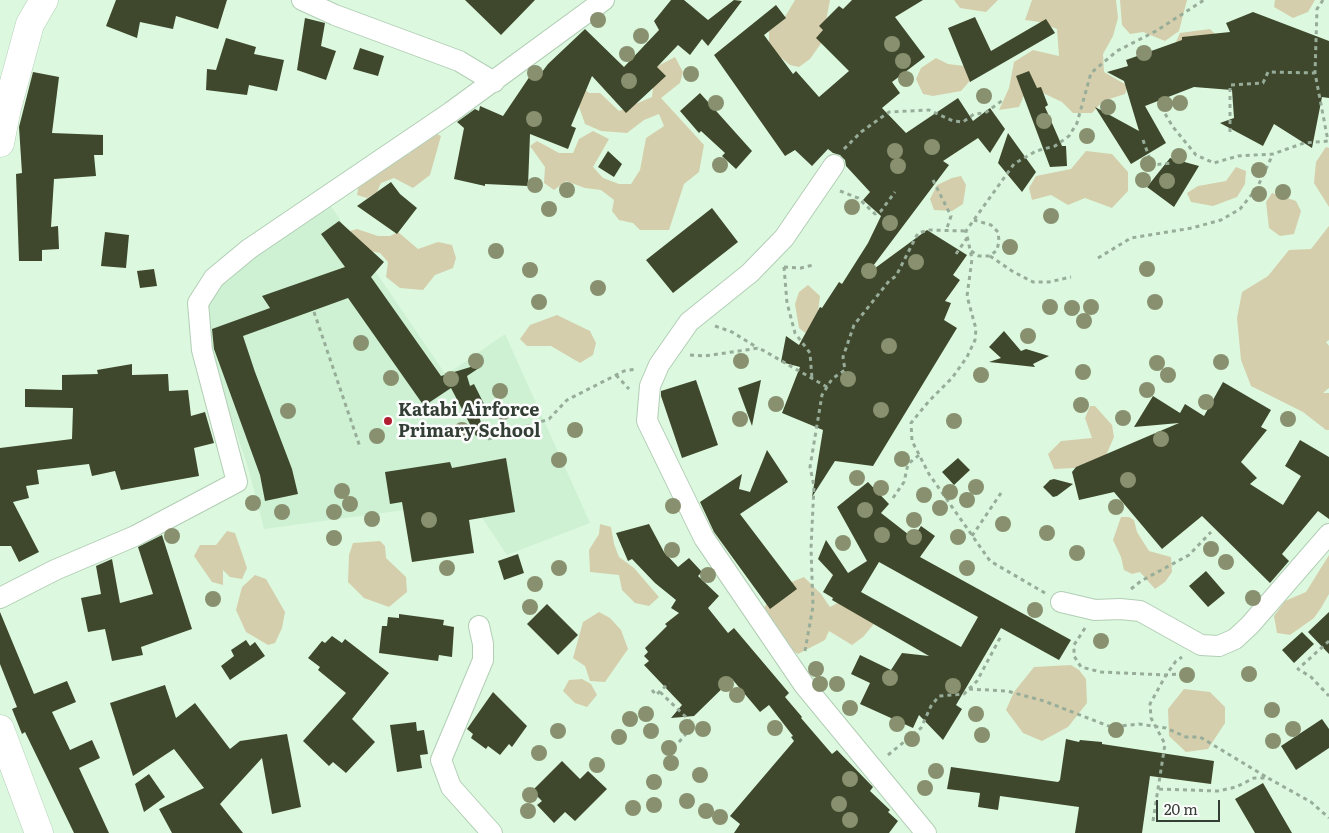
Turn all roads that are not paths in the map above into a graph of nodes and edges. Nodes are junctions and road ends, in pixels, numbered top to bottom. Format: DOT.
graph roads {
  1 [pos="44,0"];
  2 [pos="302,0"];
  3 [pos="604,0"];
  4 [pos="494,82"];
  5 [pos="0,143"];
  6 [pos="834,164"];
  7 [pos="1329,534"];
  8 [pos="0,598"];
  9 [pos="1061,602"];
  10 [pos="479,626"];
  11 [pos="0,729"];
  12 [pos="39,833"];
  13 [pos="492,833"];
  14 [pos="926,833"];
  1 -- 5 [label="street"];
  2 -- 4 [label="street"];
  3 -- 4 [label="street"];
  4 -- 8 [label="street"];
  6 -- 14 [label="street"];
  7 -- 9 [label="street"];
  10 -- 13 [label="street"];
  11 -- 12 [label="street"];
}
